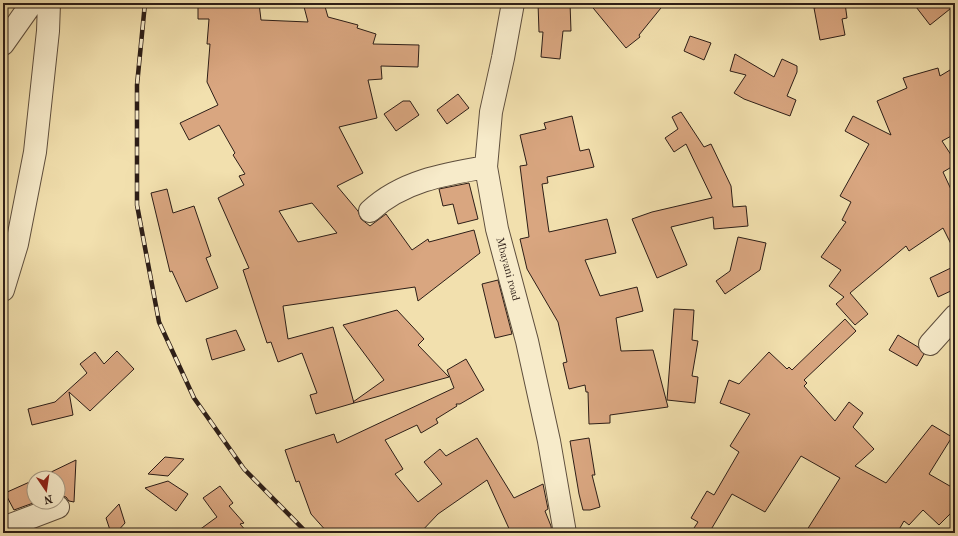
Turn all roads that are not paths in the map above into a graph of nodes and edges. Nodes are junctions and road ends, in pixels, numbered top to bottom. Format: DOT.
graph roads {
  1 [pos="32,3"];
  2 [pos="49,3"];
  3 [pos="512,3"];
  4 [pos="3,44"];
  5 [pos="486,167"];
  6 [pos="370,211"];
  7 [pos="3,290"];
  8 [pos="955,316"];
  9 [pos="930,344"];
  10 [pos="50,510"];
  11 [pos="3,528"];
  12 [pos="565,533"];
  1 -- 4 [label="street"];
  2 -- 7 [label="street"];
  3 -- 5 [label="street, Mbayani road"];
  5 -- 6 [label="street"];
  5 -- 12 [label="street, Mbayani road"];
  8 -- 9 [label="street"];
  10 -- 11 [label="street"];
}
